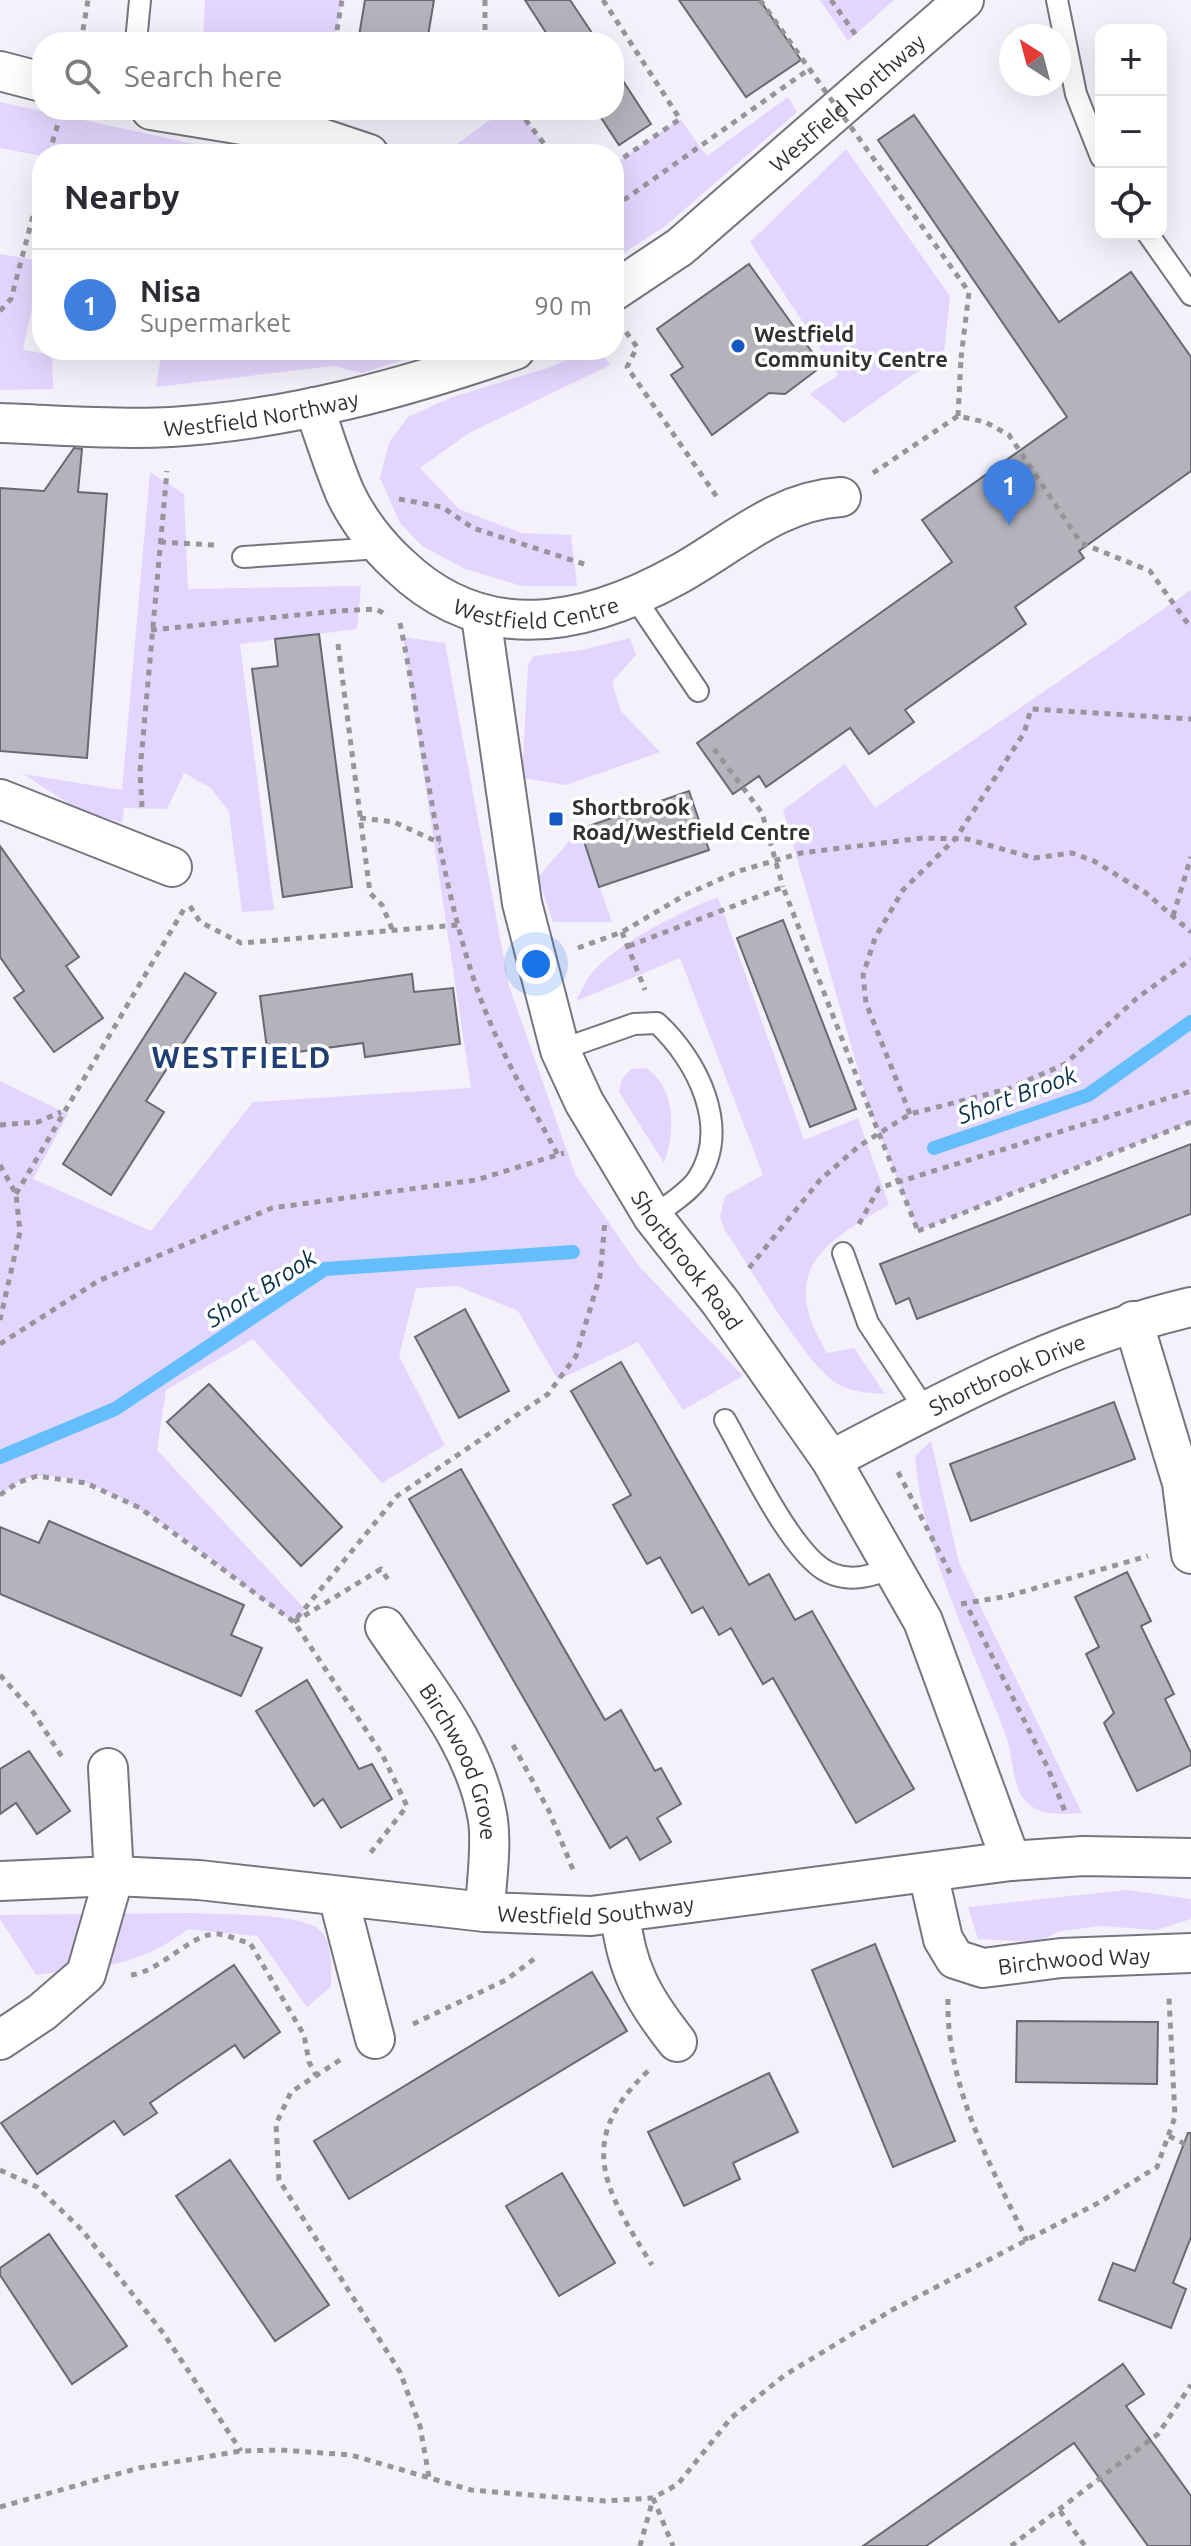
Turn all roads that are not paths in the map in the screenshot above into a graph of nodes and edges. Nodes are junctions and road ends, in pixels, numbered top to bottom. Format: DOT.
graph roads {
  1 [pos="140,0"];
  2 [pos="964,0"];
  3 [pos="1057,0"];
  4 [pos="137,32"];
  5 [pos="0,71"];
  6 [pos="32,79"];
  7 [pos="212,120"];
  8 [pos="1095,142"];
  9 [pos="339,144"];
  10 [pos="1152,240"];
  11 [pos="1191,295"];
  12 [pos="624,302"];
  13 [pos="486,360"];
  14 [pos="314,407"];
  15 [pos="0,423"];
  16 [pos="841,497"];
  17 [pos="381,548"];
  18 [pos="243,557"];
  19 [pos="635,598"];
  20 [pos="481,616"];
  21 [pos="698,691"];
  22 [pos="0,799"];
  23 [pos="172,867"];
  24 [pos="560,1050"];
  25 [pos="653,1217"];
  26 [pos="843,1253"];
  27 [pos="1191,1307"];
  28 [pos="1133,1321"];
  29 [pos="926,1411"];
  30 [pos="725,1420"];
  31 [pos="831,1460"];
  32 [pos="1189,1550"];
  33 [pos="893,1568"];
  34 [pos="385,1627"];
  35 [pos="90,1771"];
  36 [pos="1191,1858"];
  37 [pos="1011,1861"];
  38 [pos="928,1873"];
  39 [pos="114,1876"];
  40 [pos="0,1881"];
  41 [pos="338,1896"];
  42 [pos="485,1912"];
  43 [pos="606,1914"];
  44 [pos="1180,1953"];
  45 [pos="375,2039"];
  46 [pos="0,2040"];
  47 [pos="677,2042"];
  1 -- 4 [label="lane"];
  2 -- 12 [label="street, Westfield Northway"];
  3 -- 8 [label="lane"];
  5 -- 6 [label="street"];
  7 -- 9 [label="street"];
  10 -- 11 [label="lane"];
  13 -- 14 [label="street, Westfield Northway"];
  14 -- 15 [label="street, Westfield Northway"];
  14 -- 17 [label="street, Westfield Centre"];
  16 -- 19 [label="street, Westfield Centre"];
  17 -- 18 [label="lane"];
  17 -- 20 [label="street, Westfield Centre"];
  19 -- 20 [label="street, Westfield Centre"];
  19 -- 21 [label="lane"];
  20 -- 24 [label="street, Shortbrook Road"];
  22 -- 23 [label="street"];
  24 -- 25 [label="street, Shortbrook Road"];
  24 -- 25 [label="lane"];
  25 -- 31 [label="street, Shortbrook Road"];
  26 -- 29 [label="lane"];
  27 -- 28 [label="street, Shortbrook Drive"];
  28 -- 29 [label="street, Shortbrook Drive"];
  28 -- 32 [label="street"];
  29 -- 31 [label="street, Shortbrook Drive"];
  30 -- 33 [label="lane"];
  31 -- 33 [label="street, Shortbrook Road"];
  33 -- 37 [label="street, Shortbrook Road"];
  34 -- 42 [label="street, Birchwood Grove"];
  35 -- 39 [label="street"];
  36 -- 37 [label="street, Westfield Southway"];
  37 -- 38 [label="street, Westfield Southway"];
  38 -- 43 [label="street, Westfield Southway"];
  38 -- 44 [label="street, Birchwood Way"];
  39 -- 40 [label="street, Westfield Southway"];
  39 -- 41 [label="street, Westfield Southway"];
  39 -- 46 [label="street"];
  41 -- 42 [label="street, Westfield Southway"];
  41 -- 45 [label="street"];
  42 -- 43 [label="street, Westfield Southway"];
  43 -- 47 [label="street"];
}
